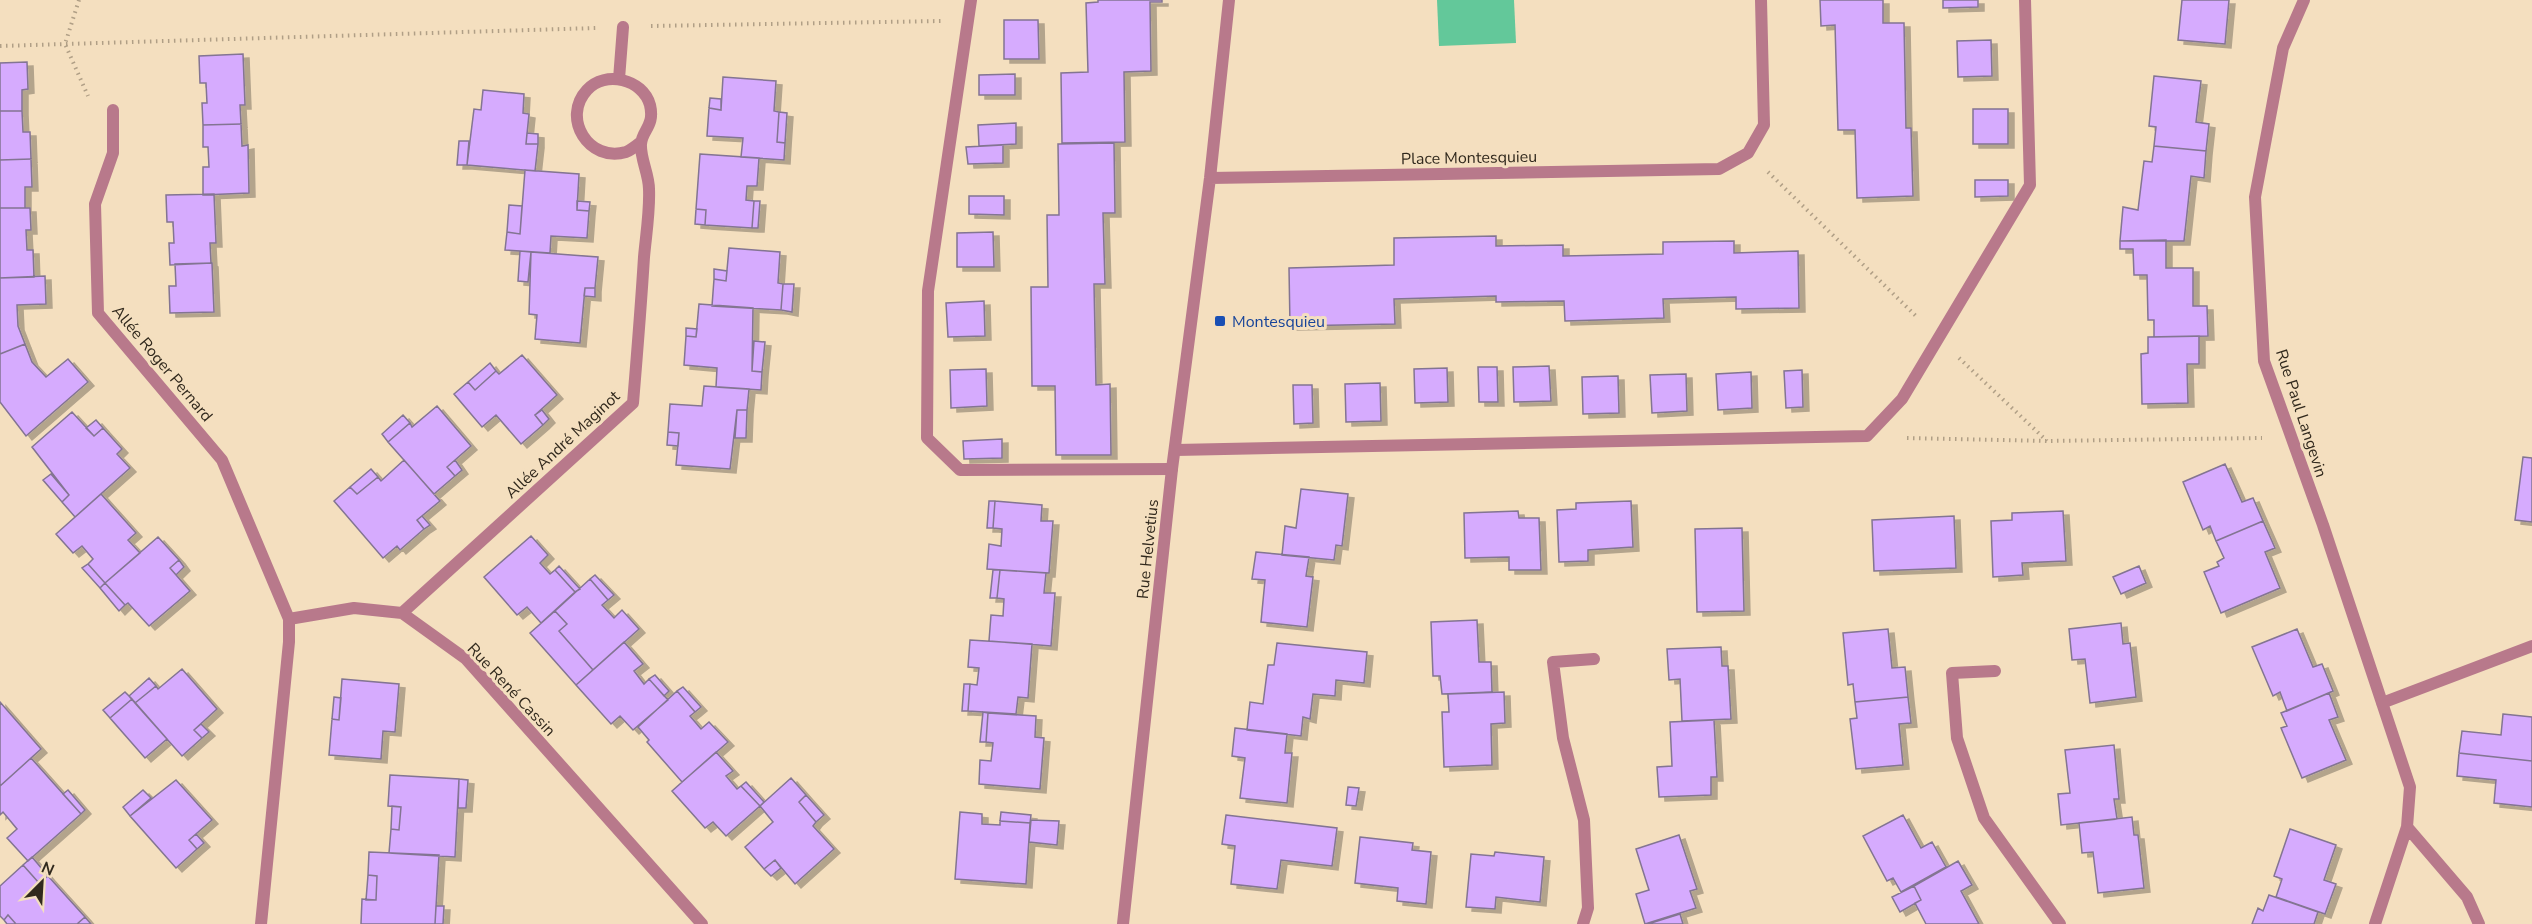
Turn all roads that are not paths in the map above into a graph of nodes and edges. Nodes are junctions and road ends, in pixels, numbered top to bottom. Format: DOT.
graph roads {
  1 [pos="971,0"];
  2 [pos="1229,0"];
  3 [pos="1761,0"];
  4 [pos="2025,0"];
  5 [pos="2304,0"];
  6 [pos="622,27"];
  7 [pos="619,79"];
  8 [pos="113,110"];
  9 [pos="641,142"];
  10 [pos="1210,178"];
  11 [pos="1176,450"];
  12 [pos="1172,469"];
  13 [pos="402,613"];
  14 [pos="289,619"];
  15 [pos="2532,646"];
  16 [pos="1594,658"];
  17 [pos="1995,671"];
  18 [pos="2382,703"];
  19 [pos="2407,827"];
  20 [pos="261,924"];
  21 [pos="702,924"];
  22 [pos="1123,924"];
  23 [pos="1583,924"];
  24 [pos="2060,924"];
  25 [pos="2375,924"];
  26 [pos="2479,924"];
  1 -- 12 [label="street"];
  2 -- 10 [label="street"];
  3 -- 10 [label="street, Place Montesquieu"];
  4 -- 11 [label="street"];
  5 -- 18 [label="street, Rue Paul Langevin"];
  6 -- 7 [label="street"];
  7 -- 9 [label="street, Allée André Maginot"];
  7 -- 9 [label="street"];
  8 -- 14 [label="street, Allée Roger Pernard"];
  9 -- 13 [label="street, Allée André Maginot"];
  10 -- 11 [label="street, Rue Helvetius"];
  11 -- 12 [label="street, Rue Helvetius"];
  12 -- 22 [label="street, Rue Helvetius"];
  13 -- 14 [label="street, Rue René Cassin"];
  13 -- 21 [label="street, Rue René Cassin"];
  14 -- 20 [label="street"];
  15 -- 18 [label="street"];
  16 -- 23 [label="street"];
  17 -- 24 [label="street"];
  18 -- 19 [label="street, Rue Paul Langevin"];
  19 -- 25 [label="street, Rue Paul Langevin"];
  19 -- 26 [label="street"];
}
